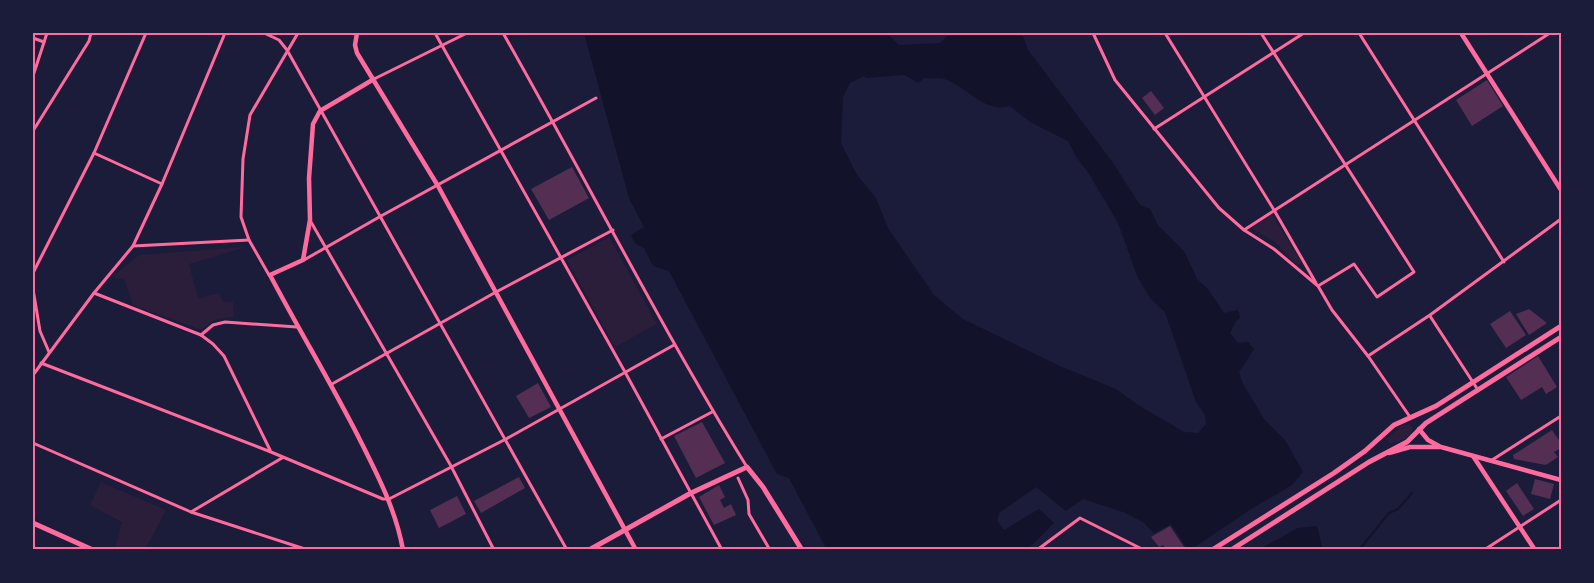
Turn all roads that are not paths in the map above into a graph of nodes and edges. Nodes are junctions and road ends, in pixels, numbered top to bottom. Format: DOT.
graph roads {
  1 [pos="46,33"];
  2 [pos="91,33"];
  3 [pos="146,33"];
  4 [pos="225,33"];
  5 [pos="264,33"];
  6 [pos="298,33"];
  7 [pos="357,33"];
  8 [pos="435,33"];
  9 [pos="467,33"];
  10 [pos="503,33"];
  11 [pos="1093,33"];
  12 [pos="1164,33"];
  13 [pos="1261,33"];
  14 [pos="1304,33"];
  15 [pos="1359,33"];
  16 [pos="1461,33"];
  17 [pos="1550,33"];
  18 [pos="33,38"];
  19 [pos="44,42"];
  20 [pos="442,45"];
  21 [pos="287,50"];
  22 [pos="1274,53"];
  23 [pos="1487,73"];
  24 [pos="33,76"];
  25 [pos="374,79"];
  26 [pos="1204,97"];
  27 [pos="596,99"];
  28 [pos="320,111"];
  29 [pos="1414,120"];
  30 [pos="554,122"];
  31 [pos="1154,129"];
  32 [pos="33,131"];
  33 [pos="500,151"];
  34 [pos="94,153"];
  35 [pos="1346,166"];
  36 [pos="162,184"];
  37 [pos="438,186"];
  38 [pos="1561,190"];
  39 [pos="1274,210"];
  40 [pos="381,216"];
  41 [pos="1561,219"];
  42 [pos="310,220"];
  43 [pos="613,230"];
  44 [pos="1244,230"];
  45 [pos="249,240"];
  46 [pos="133,246"];
  47 [pos="325,247"];
  48 [pos="561,258"];
  49 [pos="303,260"];
  50 [pos="1504,262"];
  51 [pos="33,273"];
  52 [pos="270,275"];
  53 [pos="1318,286"];
  54 [pos="33,289"];
  55 [pos="496,292"];
  56 [pos="94,293"];
  57 [pos="1430,315"];
  58 [pos="440,323"];
  59 [pos="1561,326"];
  60 [pos="297,327"];
  61 [pos="201,335"];
  62 [pos="1561,337"];
  63 [pos="1542,338"];
  64 [pos="674,345"];
  65 [pos="1547,346"];
  66 [pos="49,352"];
  67 [pos="387,354"];
  68 [pos="1368,356"];
  69 [pos="41,363"];
  70 [pos="625,372"];
  71 [pos="33,375"];
  72 [pos="1473,382"];
  73 [pos="332,384"];
  74 [pos="1478,390"];
  75 [pos="560,410"];
  76 [pos="713,412"];
  77 [pos="1561,416"];
  78 [pos="1410,417"];
  79 [pos="1419,429"];
  80 [pos="506,439"];
  81 [pos="661,439"];
  82 [pos="33,443"];
  83 [pos="1441,447"];
  84 [pos="271,452"];
  85 [pos="1389,453"];
  86 [pos="1473,456"];
  87 [pos="282,458"];
  88 [pos="1491,461"];
  89 [pos="451,466"];
  90 [pos="747,467"];
  91 [pos="738,478"];
  92 [pos="1561,480"];
  93 [pos="691,493"];
  94 [pos="389,499"];
  95 [pos="1561,500"];
  96 [pos="191,512"];
  97 [pos="33,523"];
  98 [pos="1520,526"];
  99 [pos="625,530"];
  100 [pos="1133,545"];
  101 [pos="93,550"];
  102 [pos="308,550"];
  103 [pos="403,550"];
  104 [pos="494,550"];
  105 [pos="567,550"];
  106 [pos="589,550"];
  107 [pos="636,550"];
  108 [pos="722,550"];
  109 [pos="770,550"];
  110 [pos="802,550"];
  111 [pos="1037,550"];
  112 [pos="1131,550"];
  113 [pos="1144,550"];
  114 [pos="1212,550"];
  115 [pos="1231,550"];
  116 [pos="1484,550"];
  117 [pos="1535,550"];
  1 -- 19 [label="street"];
  2 -- 32 [label="street"];
  3 -- 34 [label="street"];
  4 -- 36 [label="street"];
  5 -- 21 [label="street"];
  6 -- 21 [label="street"];
  7 -- 25 [label="street"];
  8 -- 20 [label="street"];
  9 -- 20 [label="street"];
  10 -- 30 [label="street"];
  11 -- 31 [label="street"];
  12 -- 26 [label="street"];
  13 -- 22 [label="street"];
  14 -- 22 [label="street"];
  15 -- 29 [label="street"];
  16 -- 23 [label="street"];
  17 -- 23 [label="street"];
  18 -- 19 [label="street"];
  19 -- 24 [label="street"];
  20 -- 25 [label="street"];
  20 -- 33 [label="street"];
  21 -- 28 [label="street"];
  21 -- 45 [label="street"];
  22 -- 26 [label="street"];
  22 -- 35 [label="street"];
  23 -- 29 [label="street"];
  23 -- 38 [label="street"];
  25 -- 28 [label="street"];
  25 -- 37 [label="street"];
  26 -- 31 [label="street"];
  26 -- 39 [label="street"];
  27 -- 30 [label="street"];
  28 -- 40 [label="street"];
  28 -- 42 [label="street"];
  29 -- 35 [label="street"];
  29 -- 50 [label="street"];
  30 -- 33 [label="street"];
  30 -- 43 [label="street"];
  31 -- 44 [label="street"];
  33 -- 37 [label="street"];
  33 -- 48 [label="street"];
  34 -- 36 [label="street"];
  34 -- 51 [label="street"];
  35 -- 39 [label="street"];
  35 -- 53 [label="street"];
  36 -- 46 [label="street"];
  37 -- 40 [label="street"];
  37 -- 55 [label="street"];
  39 -- 44 [label="street"];
  39 -- 53 [label="street"];
  40 -- 47 [label="street"];
  40 -- 58 [label="street"];
  41 -- 50 [label="street"];
  42 -- 47 [label="street"];
  42 -- 49 [label="street"];
  43 -- 48 [label="street"];
  43 -- 64 [label="street"];
  44 -- 53 [label="street"];
  45 -- 46 [label="street"];
  45 -- 52 [label="street"];
  46 -- 56 [label="street"];
  47 -- 49 [label="street"];
  47 -- 67 [label="street"];
  48 -- 55 [label="street"];
  48 -- 70 [label="street"];
  49 -- 52 [label="street"];
  50 -- 57 [label="street"];
  52 -- 60 [label="street"];
  53 -- 68 [label="street"];
  54 -- 66 [label="street"];
  55 -- 58 [label="street"];
  55 -- 75 [label="street"];
  56 -- 61 [label="street"];
  56 -- 66 [label="street"];
  57 -- 68 [label="street"];
  57 -- 72 [label="street"];
  58 -- 67 [label="street"];
  58 -- 80 [label="street"];
  59 -- 63 [label="main road"];
  60 -- 61 [label="street"];
  60 -- 73 [label="street"];
  61 -- 84 [label="street"];
  62 -- 65 [label="main road"];
  63 -- 65 [label="main road"];
  63 -- 72 [label="main road"];
  64 -- 70 [label="street"];
  64 -- 76 [label="street"];
  65 -- 74 [label="main road"];
  66 -- 69 [label="street"];
  67 -- 73 [label="street"];
  67 -- 89 [label="street"];
  68 -- 78 [label="street"];
  69 -- 71 [label="street"];
  69 -- 84 [label="street"];
  70 -- 75 [label="street"];
  70 -- 81 [label="street"];
  72 -- 74 [label="street"];
  72 -- 78 [label="main road"];
  73 -- 94 [label="street"];
  74 -- 79 [label="main road"];
  75 -- 80 [label="street"];
  75 -- 99 [label="street"];
  76 -- 81 [label="street"];
  76 -- 90 [label="street"];
  77 -- 88 [label="street"];
  78 -- 79 [label="main road"];
  78 -- 114 [label="main road"];
  79 -- 83 [label="street"];
  79 -- 85 [label="main road"];
  80 -- 89 [label="street"];
  80 -- 105 [label="street"];
  81 -- 93 [label="street"];
  82 -- 96 [label="street"];
  83 -- 85 [label="street"];
  83 -- 86 [label="street"];
  84 -- 87 [label="street"];
  85 -- 115 [label="main road"];
  86 -- 88 [label="street"];
  86 -- 98 [label="street"];
  87 -- 94 [label="street"];
  87 -- 96 [label="street"];
  88 -- 92 [label="street"];
  89 -- 94 [label="street"];
  89 -- 104 [label="street"];
  90 -- 93 [label="main road"];
  90 -- 110 [label="main road"];
  91 -- 109 [label="street"];
  93 -- 99 [label="main road"];
  93 -- 108 [label="street"];
  94 -- 103 [label="street"];
  95 -- 98 [label="street"];
  96 -- 102 [label="street"];
  97 -- 101 [label="main road"];
  98 -- 116 [label="street"];
  98 -- 117 [label="street"];
  99 -- 106 [label="main road"];
  99 -- 107 [label="street"];
  100 -- 111 [label="street"];
  100 -- 112 [label="street"];
  100 -- 113 [label="street"];
}
